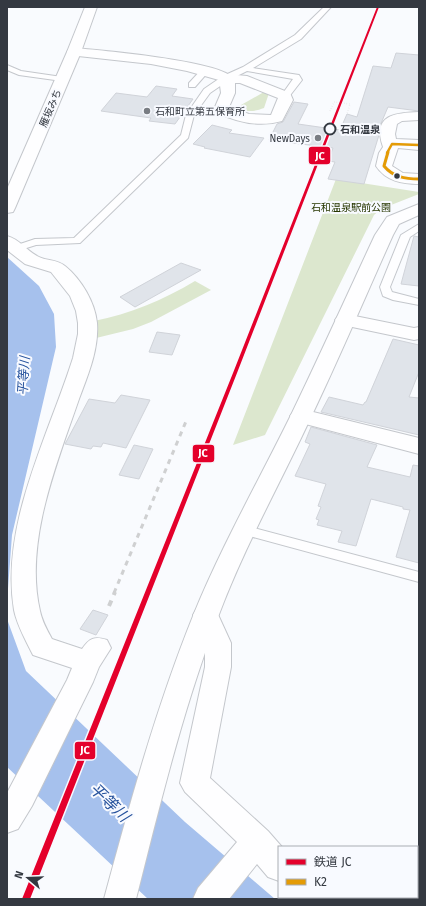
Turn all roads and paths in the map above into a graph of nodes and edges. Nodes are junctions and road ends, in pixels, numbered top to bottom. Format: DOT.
graph roads {
  1 [pos="91,7"];
  2 [pos="328,7"];
  3 [pos="74,52"];
  4 [pos="7,67"];
  5 [pos="246,69"];
  6 [pos="205,71"];
  7 [pos="226,78"];
  8 [pos="62,79"];
  9 [pos="192,85"];
  10 [pos="285,96"];
  11 [pos="330,111"];
  12 [pos="346,114"];
  13 [pos="419,116"];
  14 [pos="419,128"];
  15 [pos="415,145"];
  16 [pos="390,146"];
  17 [pos="419,179"];
  18 [pos="7,208"];
  19 [pos="415,220"];
  20 [pos="12,245"];
  21 [pos="419,302"];
  22 [pos="345,320"];
  23 [pos="419,333"];
  24 [pos="301,416"];
  25 [pos="419,446"];
  26 [pos="243,530"];
  27 [pos="419,577"];
  28 [pos="206,615"];
  29 [pos="14,807"];
  30 [pos="250,849"];
  31 [pos="278,865"];
  32 [pos="120,899"];
  33 [pos="209,899"];
  1 -- 3 [label="main road, 雁坂みち"];
  2 -- 5 [label="lane"];
  3 -- 6 [label="main road"];
  3 -- 8 [label="main road, 雁坂みち"];
  4 -- 8 [label="lane"];
  5 -- 7 [label="lane"];
  5 -- 10 [label="lane"];
  6 -- 7 [label="main road"];
  6 -- 9 [label="lane"];
  7 -- 10 [label="main road"];
  7 -- 10 [label="main road"];
  7 -- 20 [label="lane"];
  8 -- 18 [label="main road, 雁坂みち"];
  11 -- 12 [label="path"];
  13 -- 16 [label="main road"];
  14 -- 15 [label="main road"];
  15 -- 16 [label="main road"];
  16 -- 17 [label="main road"];
  19 -- 21 [label="lane"];
  19 -- 22 [label="main road"];
  20 -- 29 [label="main road"];
  22 -- 23 [label="main road"];
  22 -- 24 [label="main road"];
  24 -- 25 [label="main road"];
  24 -- 26 [label="main road"];
  26 -- 27 [label="lane"];
  26 -- 28 [label="main road"];
  28 -- 30 [label="main road"];
  28 -- 32 [label="main road"];
  30 -- 31 [label="main road"];
  30 -- 33 [label="main road"];
}
